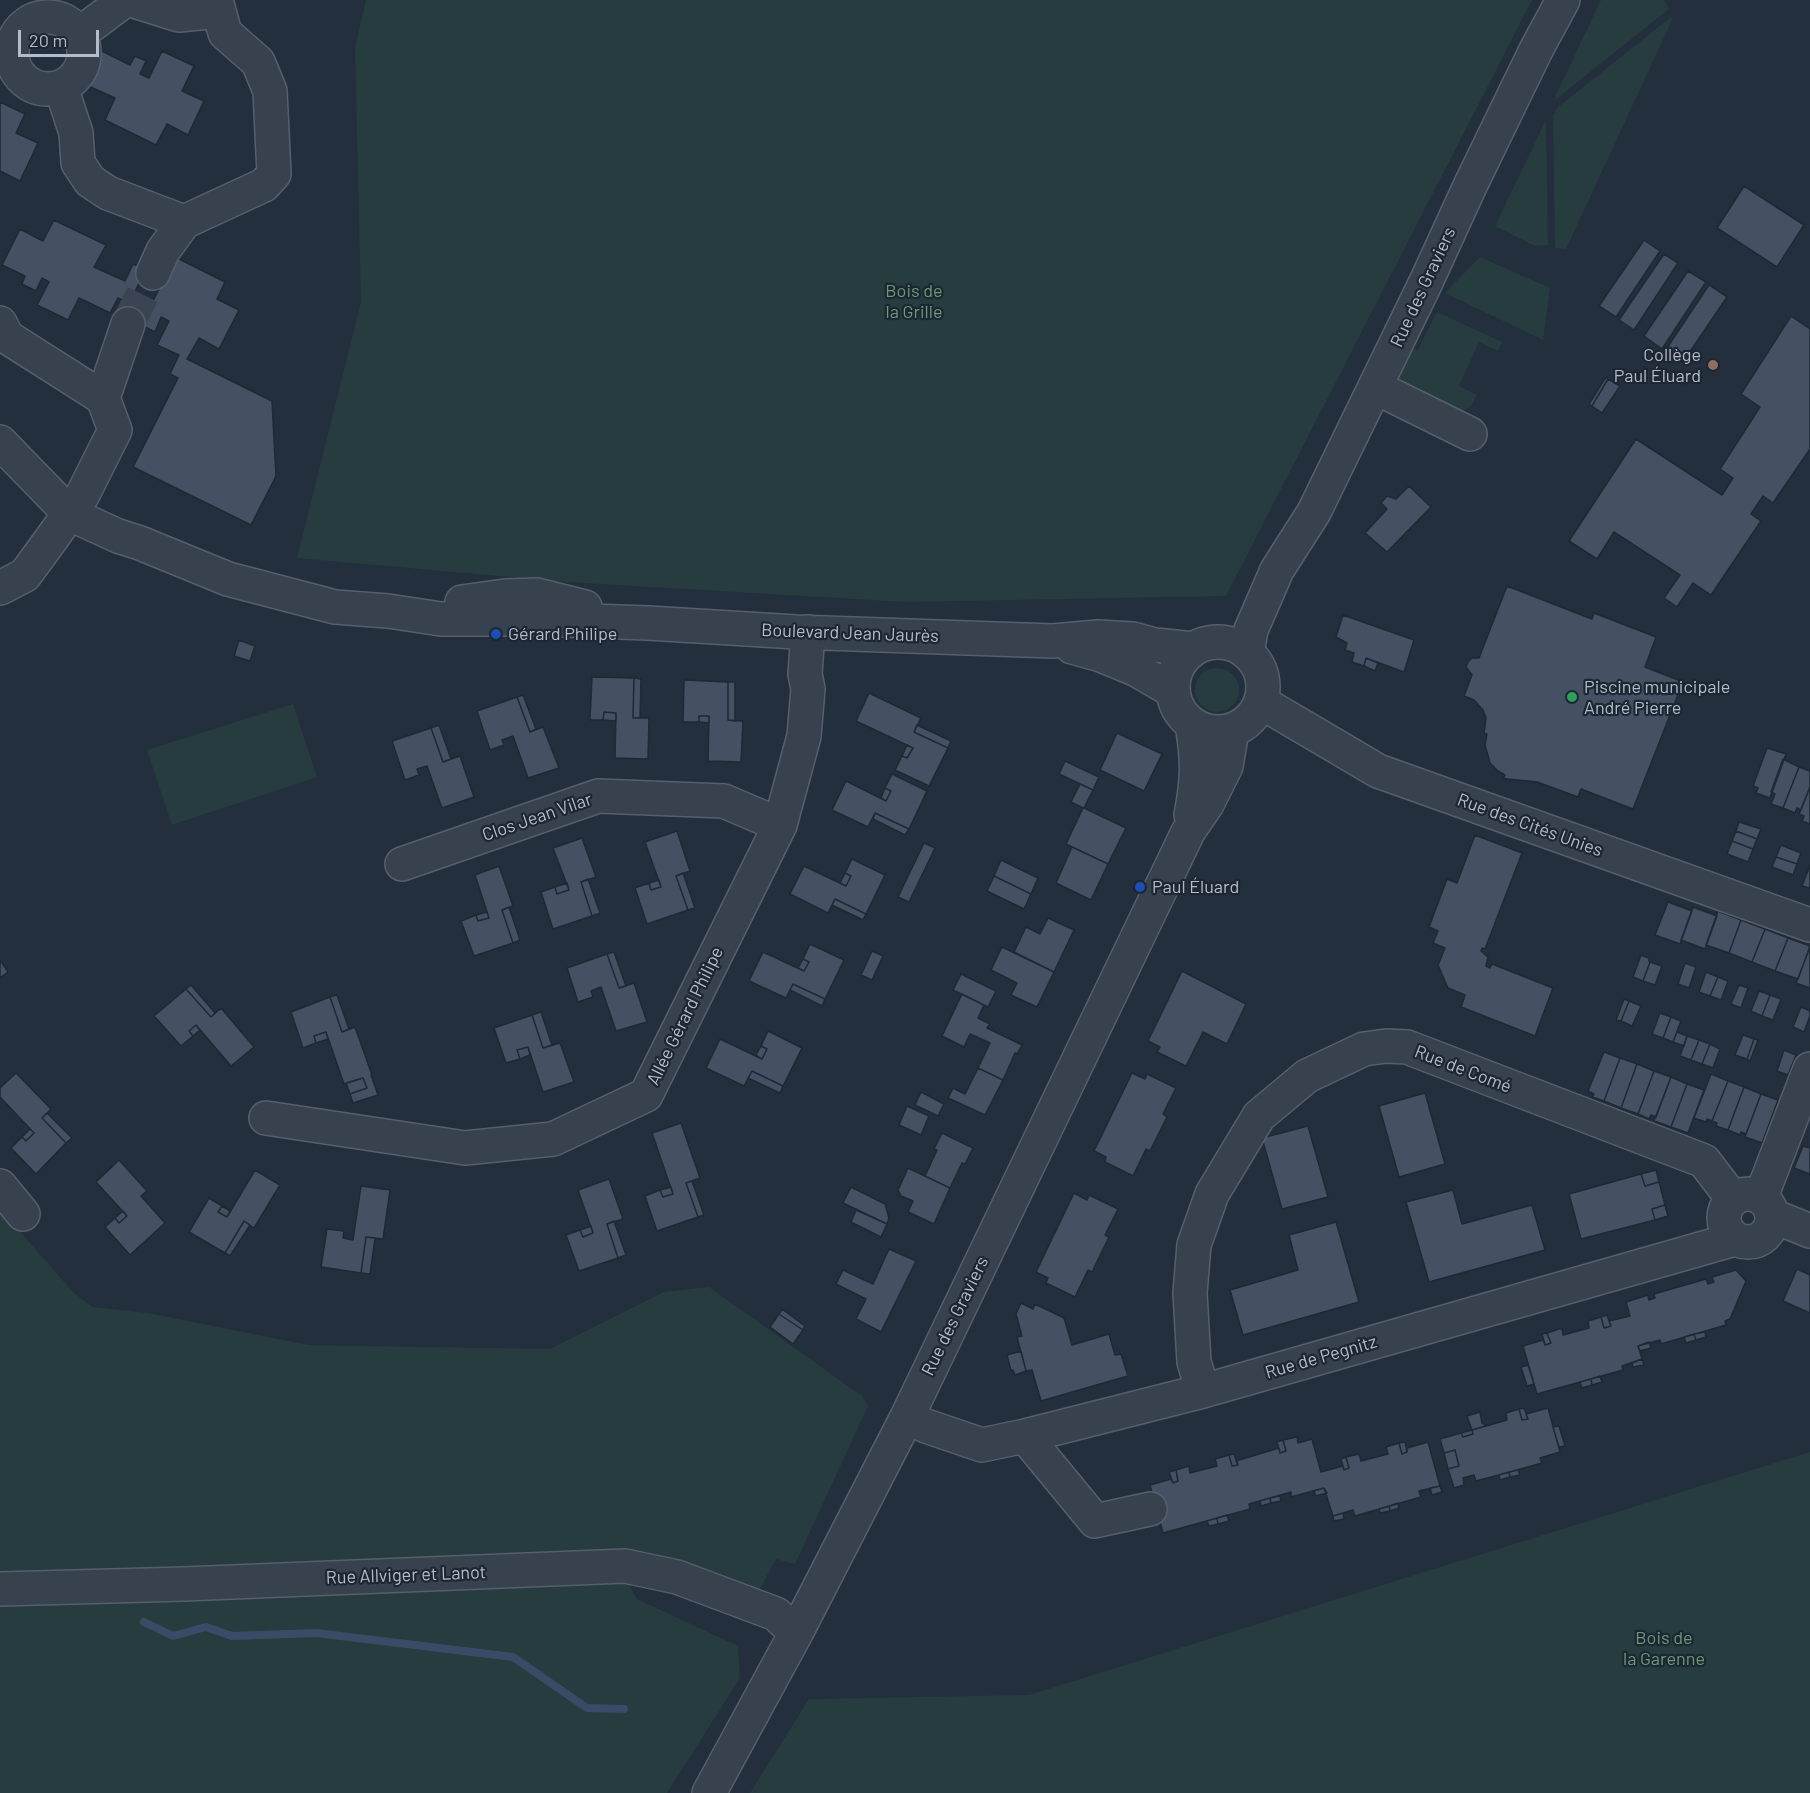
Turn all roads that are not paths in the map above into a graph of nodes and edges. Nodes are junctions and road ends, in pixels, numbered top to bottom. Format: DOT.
graph roads {
  1 [pos="125,0"];
  2 [pos="131,0"];
  3 [pos="1563,0"];
  4 [pos="217,5"];
  5 [pos="78,35"];
  6 [pos="6,55"];
  7 [pos="61,87"];
  8 [pos="184,222"];
  9 [pos="153,273"];
  10 [pos="0,324"];
  11 [pos="128,324"];
  12 [pos="1375,387"];
  13 [pos="103,398"];
  14 [pos="0,419"];
  15 [pos="1470,434"];
  16 [pos="0,442"];
  17 [pos="76,505"];
  18 [pos="1277,570"];
  19 [pos="0,588"];
  20 [pos="808,632"];
  21 [pos="1053,641"];
  22 [pos="1203,645"];
  23 [pos="1247,653"];
  24 [pos="1173,691"];
  25 [pos="1261,702"];
  26 [pos="1192,724"];
  27 [pos="1232,730"];
  28 [pos="780,825"];
  29 [pos="1188,832"];
  30 [pos="402,864"];
  31 [pos="1810,924"];
  32 [pos="1810,1070"];
  33 [pos="266,1118"];
  34 [pos="0,1186"];
  35 [pos="1755,1204"];
  36 [pos="23,1214"];
  37 [pos="1810,1231"];
  38 [pos="1735,1239"];
  39 [pos="1203,1390"];
  40 [pos="907,1417"];
  41 [pos="1024,1436"];
  42 [pos="1150,1509"];
  43 [pos="0,1589"];
  44 [pos="796,1633"];
  45 [pos="709,1793"];
  1 -- 5 [label="street"];
  2 -- 4 [label="street"];
  3 -- 12 [label="street, Rue des Graviers"];
  4 -- 8 [label="street"];
  5 -- 6 [label="street"];
  5 -- 7 [label="street"];
  6 -- 7 [label="street"];
  7 -- 8 [label="street"];
  8 -- 9 [label="street"];
  10 -- 13 [label="street"];
  11 -- 13 [label="street"];
  12 -- 15 [label="street"];
  12 -- 18 [label="street, Rue des Graviers"];
  13 -- 17 [label="street"];
  14 -- 17 [label="street, Boulevard Jean Jaurès"];
  16 -- 17 [label="street, Boulevard Jean Jaurès"];
  17 -- 19 [label="street"];
  17 -- 20 [label="street, Boulevard Jean Jaurès"];
  18 -- 22 [label="street, Rue des Graviers"];
  18 -- 23 [label="street, Rue des Graviers"];
  20 -- 21 [label="street, Boulevard Jean Jaurès"];
  20 -- 28 [label="street, Allée Gérard Philipe"];
  21 -- 22 [label="street, Boulevard Jean Jaurès"];
  21 -- 24 [label="street, Boulevard Jean Jaurès"];
  22 -- 23 [label="street"];
  22 -- 24 [label="street"];
  23 -- 25 [label="street"];
  24 -- 26 [label="street"];
  25 -- 27 [label="street"];
  25 -- 31 [label="street, Rue des Cités Unies"];
  26 -- 27 [label="street"];
  26 -- 29 [label="street, Rue des Graviers"];
  27 -- 29 [label="street, Rue des Graviers"];
  28 -- 30 [label="street, Clos Jean Vilar"];
  28 -- 33 [label="street, Allée Gérard Philipe"];
  29 -- 40 [label="street, Rue des Graviers"];
  32 -- 35 [label="street"];
  34 -- 36 [label="street"];
  35 -- 37 [label="street"];
  35 -- 38 [label="street"];
  35 -- 38 [label="street"];
  35 -- 39 [label="street, Rue de Comé"];
  38 -- 39 [label="street, Rue de Pegnitz"];
  39 -- 41 [label="street, Rue de Pegnitz"];
  40 -- 41 [label="street, Rue de Pegnitz"];
  40 -- 44 [label="street, Rue des Graviers"];
  41 -- 42 [label="street"];
  43 -- 44 [label="street, Rue Allviger et Lanot"];
  44 -- 45 [label="street, Rue des Graviers"];
}
